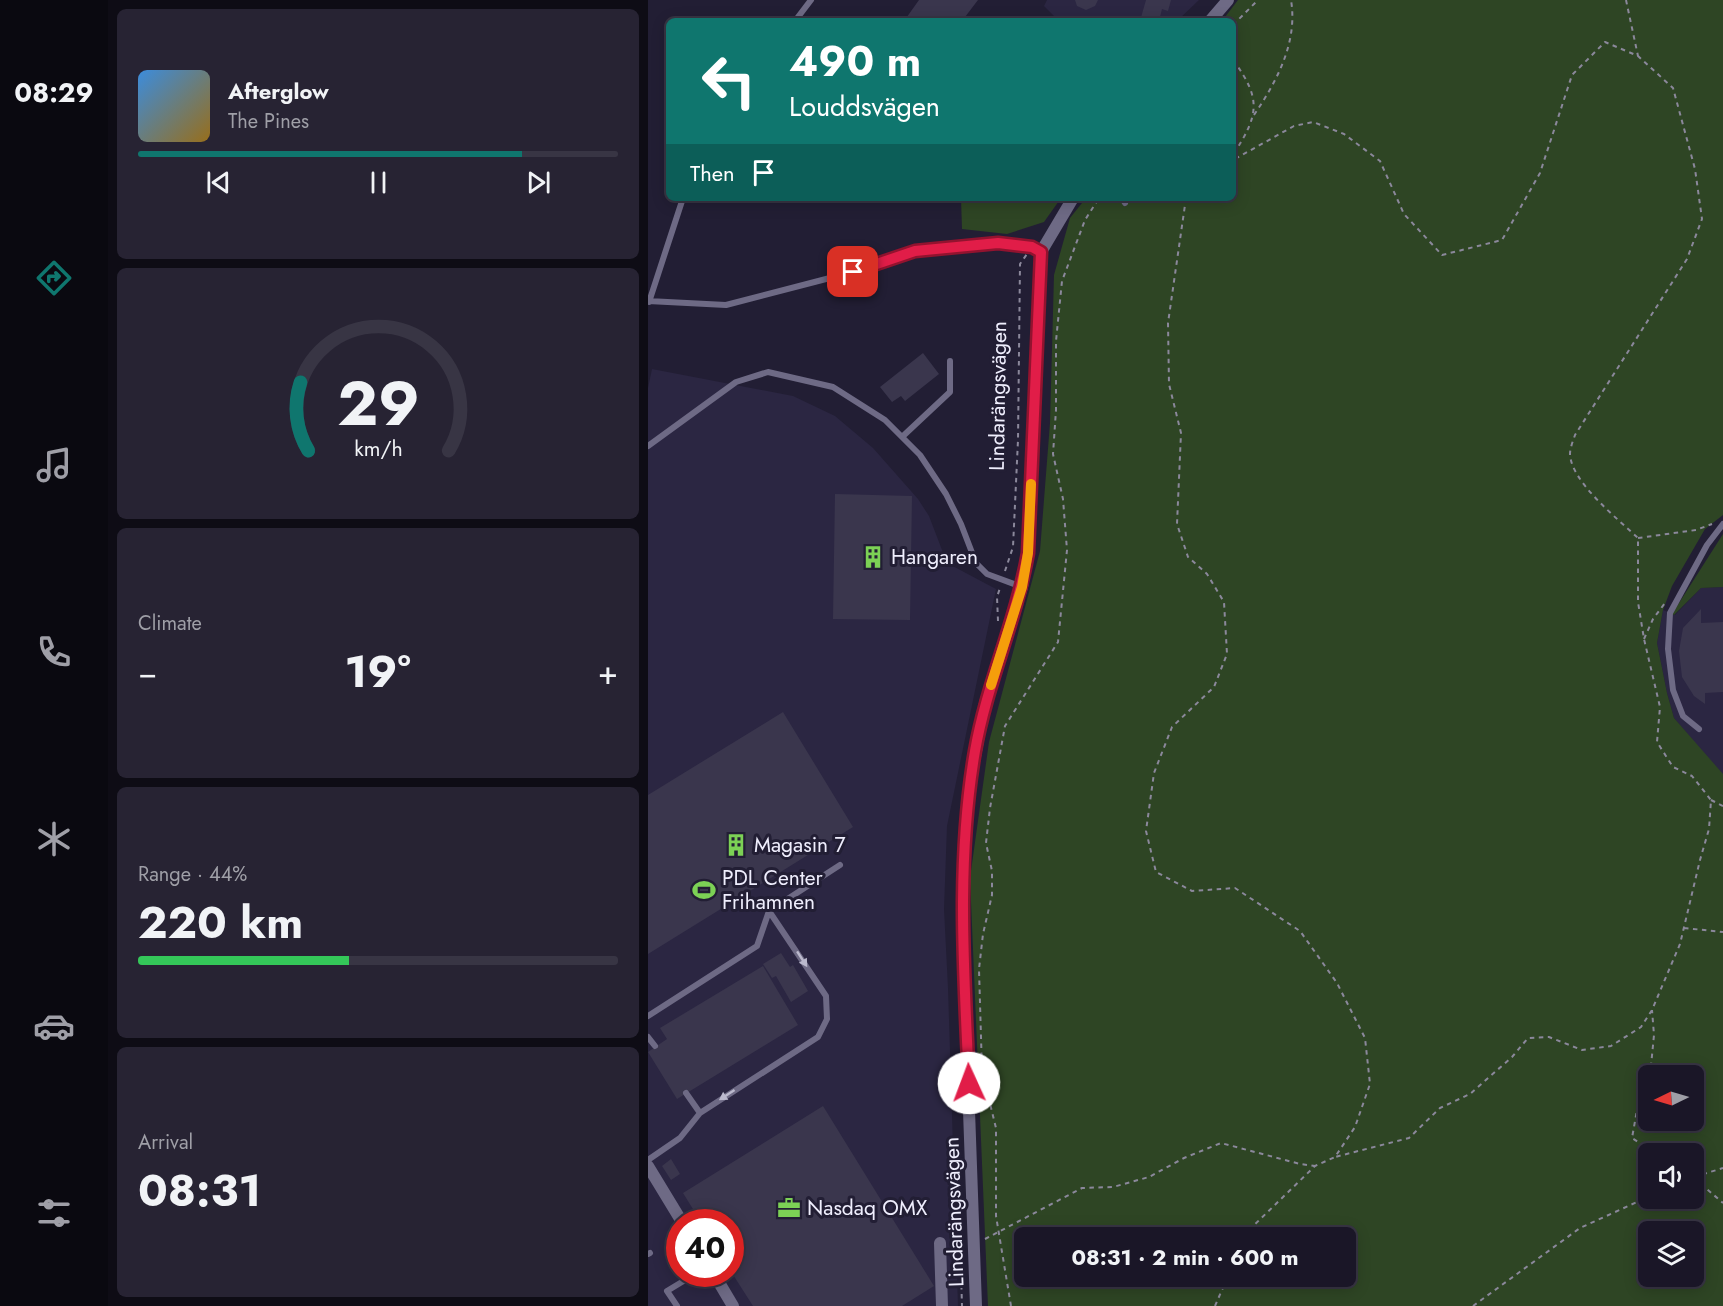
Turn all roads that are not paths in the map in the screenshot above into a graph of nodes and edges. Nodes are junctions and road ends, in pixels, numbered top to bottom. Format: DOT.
graph roads {
  1 [pos="811,0"];
  2 [pos="1228,0"];
  3 [pos="797,18"];
  4 [pos="1213,18"];
  5 [pos="682,201"];
  6 [pos="1071,201"];
  7 [pos="1037,249"];
  8 [pos="648,302"];
  9 [pos="950,361"];
  10 [pos="902,437"];
  11 [pos="648,446"];
  12 [pos="1723,524"];
  13 [pos="1022,587"];
  14 [pos="1699,729"];
  15 [pos="840,865"];
  16 [pos="769,910"];
  17 [pos="648,1016"];
  18 [pos="648,1037"];
  19 [pos="655,1046"];
  20 [pos="686,1093"];
  21 [pos="700,1113"];
  22 [pos="648,1160"];
  23 [pos="648,1166"];
  24 [pos="674,1209"];
  25 [pos="940,1243"];
  26 [pos="674,1287"];
  27 [pos="722,1287"];
  28 [pos="677,1306"];
  29 [pos="733,1306"];
  30 [pos="942,1306"];
  31 [pos="976,1306"];
  1 -- 3 [label="lane"];
  2 -- 4 [label="street"];
  5 -- 8 [label="lane"];
  6 -- 7 [label="street, Lindarängsvägen"];
  7 -- 8 [label="lane"];
  7 -- 13 [label="street, Lindarängsvägen"];
  9 -- 10 [label="lane"];
  10 -- 11 [label="lane"];
  10 -- 13 [label="lane"];
  12 -- 14 [label="lane"];
  13 -- 31 [label="street, Lindarängsvägen"];
  15 -- 16 [label="lane"];
  16 -- 17 [label="lane"];
  16 -- 21 [label="lane, one-way"];
  18 -- 19 [label="lane"];
  20 -- 21 [label="lane"];
  21 -- 22 [label="lane"];
  23 -- 24 [label="street"];
  25 -- 30 [label="street"];
  26 -- 28 [label="lane"];
  27 -- 29 [label="street"];
}
